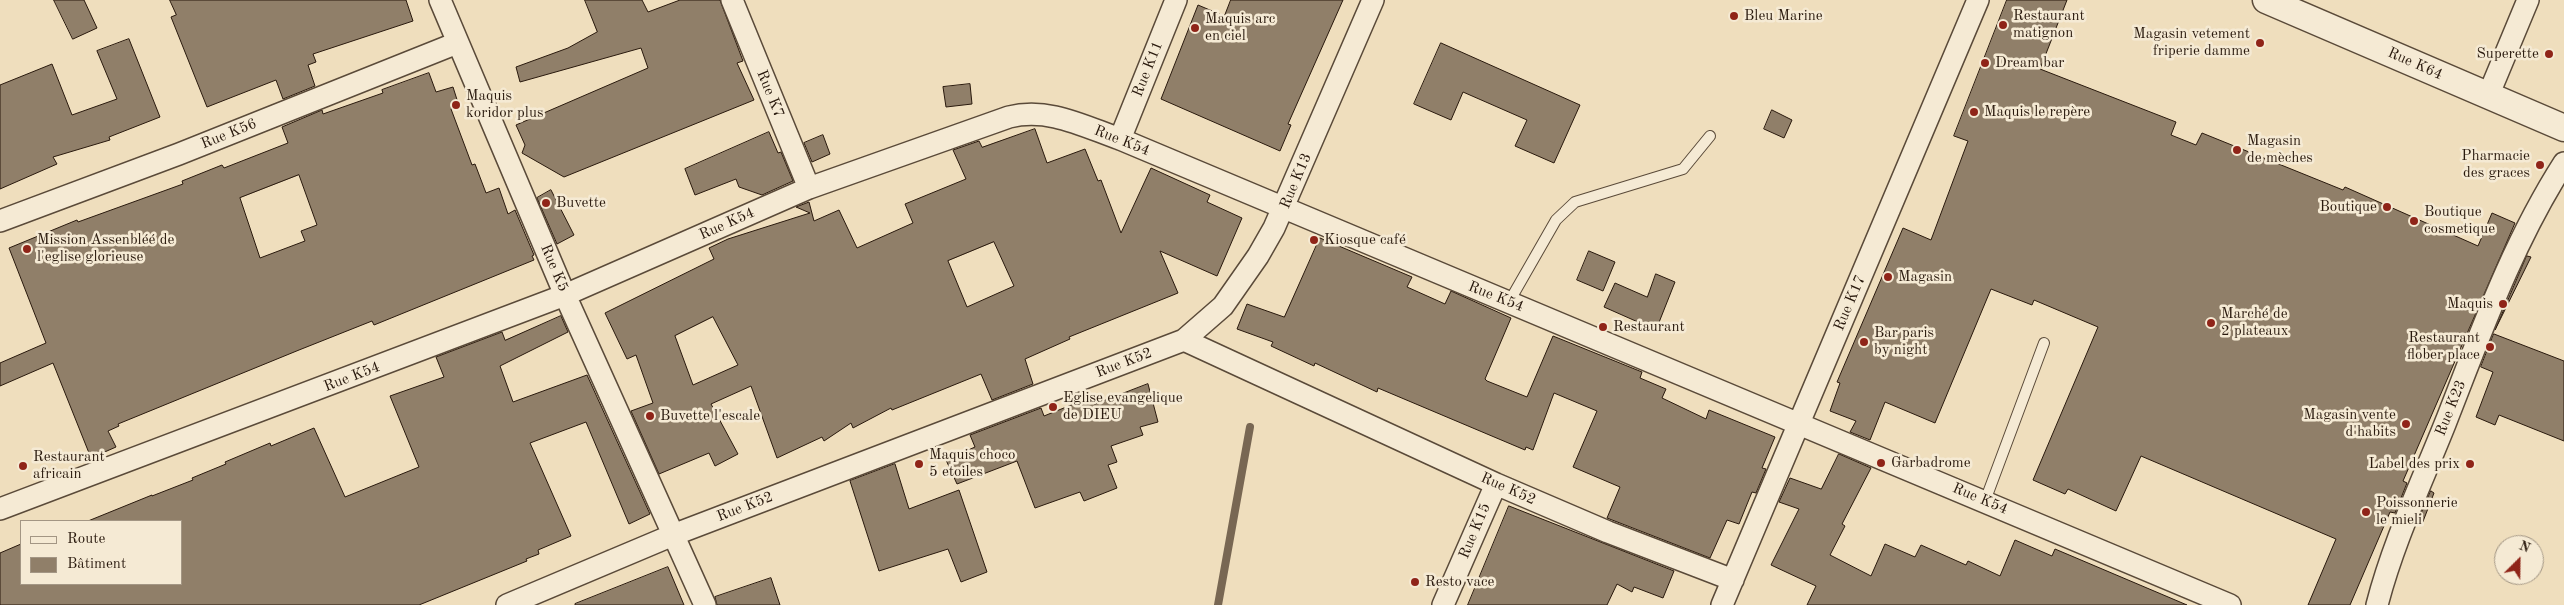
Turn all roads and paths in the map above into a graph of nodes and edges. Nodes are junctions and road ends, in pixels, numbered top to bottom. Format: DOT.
graph roads {
  1 [pos="440,0"];
  2 [pos="732,0"];
  3 [pos="1176,0"];
  4 [pos="1373,0"];
  5 [pos="1978,0"];
  6 [pos="2266,0"];
  7 [pos="2528,0"];
  8 [pos="457,43"];
  9 [pos="2488,96"];
  10 [pos="2564,128"];
  11 [pos="1710,136"];
  12 [pos="1120,139"];
  13 [pos="2564,163"];
  14 [pos="808,188"];
  15 [pos="1284,209"];
  16 [pos="0,221"];
  17 [pos="565,295"];
  18 [pos="1509,302"];
  19 [pos="1184,340"];
  20 [pos="2044,343"];
  21 [pos="1799,422"];
  22 [pos="1496,484"];
  23 [pos="1985,501"];
  24 [pos="0,509"];
  25 [pos="673,534"];
  26 [pos="1733,580"];
  27 [pos="507,605"];
  28 [pos="705,605"];
  29 [pos="1443,605"];
  30 [pos="1722,605"];
  31 [pos="2230,605"];
  32 [pos="2376,605"];
  1 -- 8 [label="street, Rue K5"];
  2 -- 14 [label="street, Rue K7"];
  3 -- 12 [label="street, Rue K11"];
  4 -- 15 [label="street, Rue K13"];
  5 -- 21 [label="street, Rue K17"];
  6 -- 9 [label="street, Rue K64"];
  7 -- 9 [label="street"];
  8 -- 16 [label="street, Rue K56"];
  8 -- 17 [label="street, Rue K5"];
  9 -- 10 [label="street, Rue K64"];
  11 -- 18 [label="lane"];
  12 -- 14 [label="street, Rue K54"];
  12 -- 15 [label="street, Rue K54"];
  13 -- 32 [label="street, Rue K23"];
  14 -- 17 [label="street, Rue K54"];
  15 -- 18 [label="street, Rue K54"];
  15 -- 19 [label="street, Rue K13"];
  17 -- 24 [label="street, Rue K54"];
  17 -- 25 [label="street, Rue K5"];
  18 -- 21 [label="street, Rue K54"];
  19 -- 22 [label="street, Rue K52"];
  19 -- 25 [label="street, Rue K52"];
  20 -- 23 [label="lane"];
  21 -- 23 [label="street, Rue K54"];
  21 -- 26 [label="street, Rue K17"];
  22 -- 26 [label="street, Rue K52"];
  22 -- 29 [label="street, Rue K15"];
  23 -- 31 [label="street, Rue K54"];
  25 -- 27 [label="street, Rue K52"];
  25 -- 28 [label="street, Rue K5"];
  26 -- 30 [label="street, Rue K17"];
}
